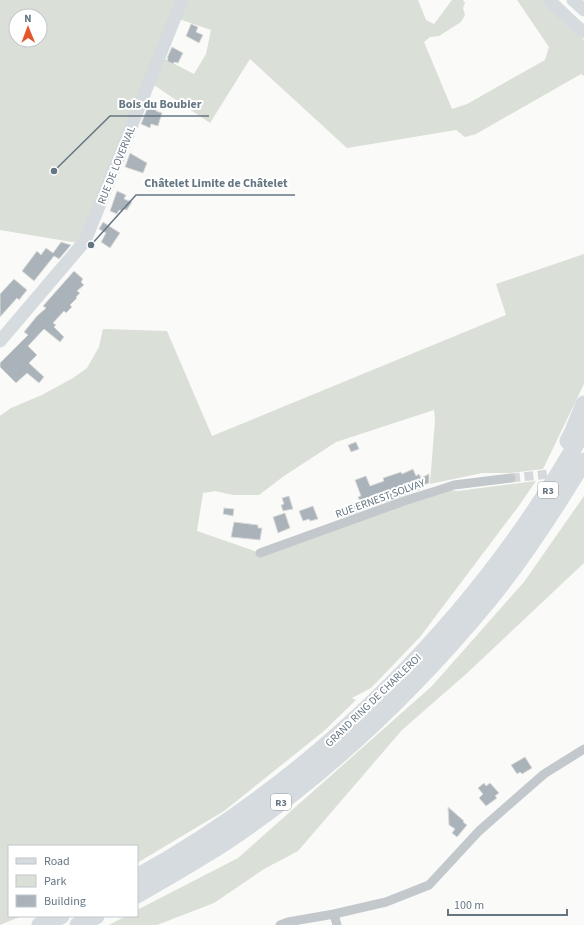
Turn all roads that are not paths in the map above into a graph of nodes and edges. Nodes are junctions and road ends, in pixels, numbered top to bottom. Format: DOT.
graph roads {
  1 [pos="182,0"];
  2 [pos="549,0"];
  3 [pos="573,0"];
  4 [pos="584,10"];
  5 [pos="584,32"];
  6 [pos="0,341"];
  7 [pos="584,404"];
  8 [pos="584,430"];
  9 [pos="584,461"];
  10 [pos="584,476"];
  11 [pos="511,478"];
  12 [pos="553,511"];
  13 [pos="510,548"];
  14 [pos="260,553"];
  15 [pos="584,748"];
  16 [pos="138,876"];
  17 [pos="138,894"];
  18 [pos="334,914"];
  19 [pos="60,917"];
  20 [pos="94,917"];
  21 [pos="40,925"];
  22 [pos="78,925"];
  23 [pos="280,925"];
  24 [pos="337,925"];
  1 -- 6 [label="street, RUE DE LOVERVAL"];
  2 -- 5 [label="street"];
  3 -- 4 [label="street"];
  7 -- 13 [label="highway"];
  8 -- 13 [label="highway, GRAND RING DE CHARLEROI / R3"];
  9 -- 12 [label="highway, GRAND RING DE CHARLEROI / R3"];
  10 -- 12 [label="highway"];
  11 -- 14 [label="street, RUE ERNEST SOLVAY"];
  12 -- 17 [label="highway, GRAND RING DE CHARLEROI / R3"];
  13 -- 16 [label="highway, GRAND RING DE CHARLEROI / R3"];
  15 -- 18 [label="street"];
  18 -- 23 [label="street"];
  18 -- 24 [label="street"];
  19 -- 21 [label="highway"];
  20 -- 22 [label="highway"];
}
